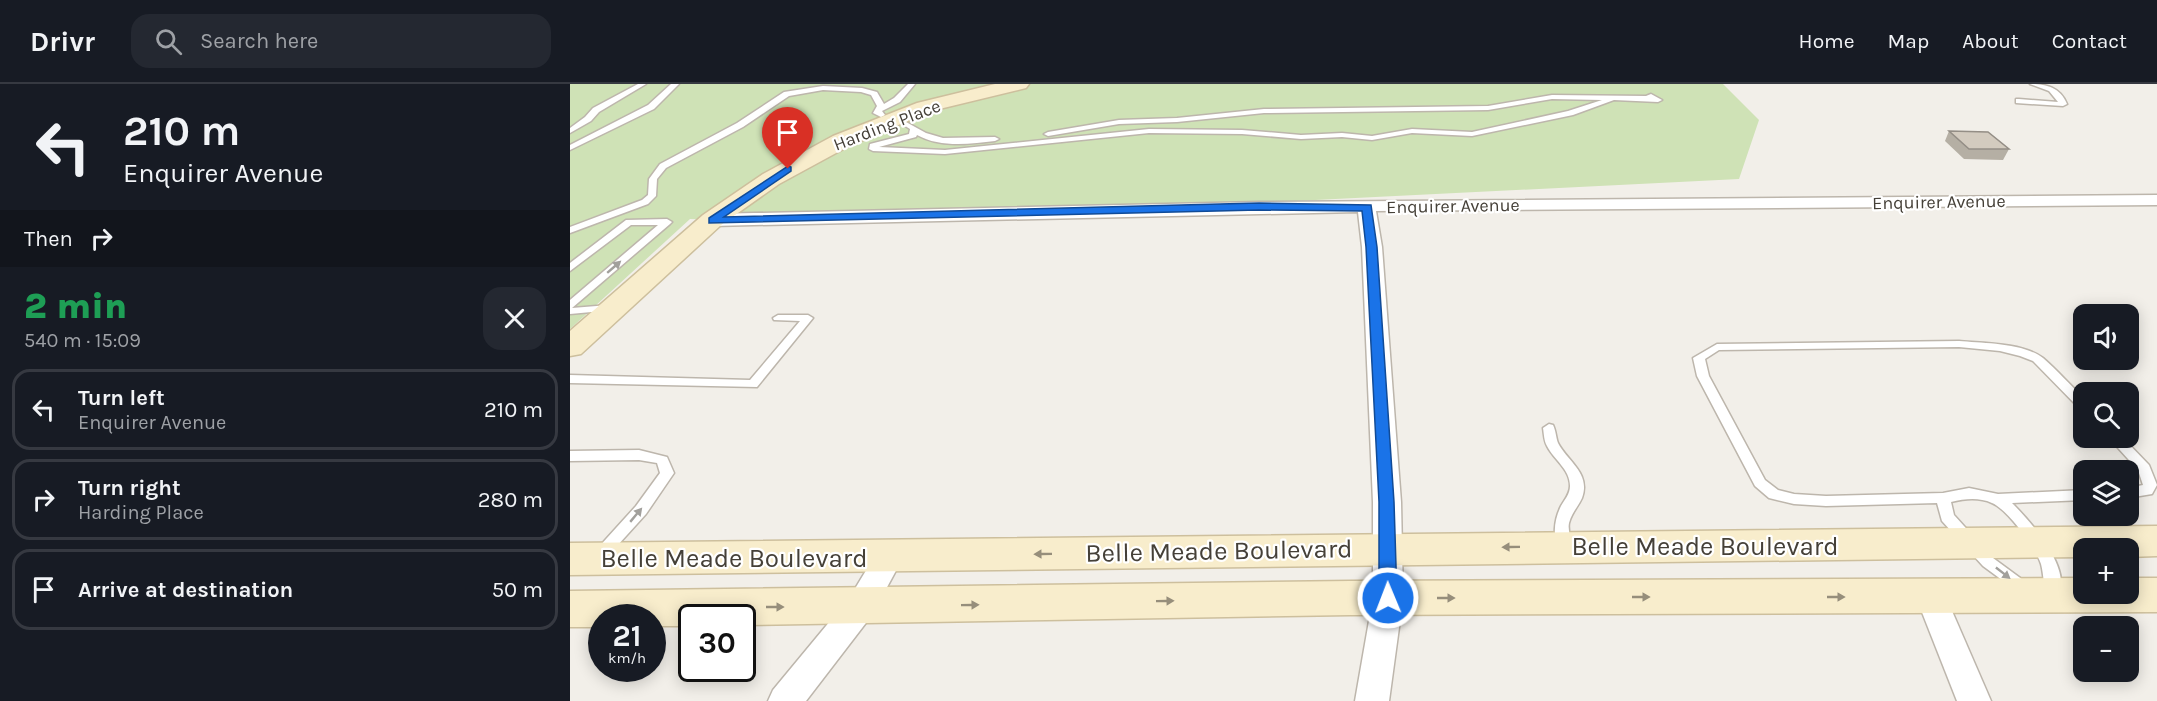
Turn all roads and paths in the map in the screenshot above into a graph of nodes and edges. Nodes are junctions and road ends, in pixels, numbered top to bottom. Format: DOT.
graph roads {
  1 [pos="643,84"];
  2 [pos="676,84"];
  3 [pos="912,84"];
  4 [pos="1019,84"];
  5 [pos="2033,84"];
  6 [pos="980,88"];
  7 [pos="1646,98"];
  8 [pos="1611,99"];
  9 [pos="2019,101"];
  10 [pos="906,124"];
  11 [pos="915,130"];
  12 [pos="570,131"];
  13 [pos="570,148"];
  14 [pos="2157,200"];
  15 [pos="1367,208"];
  16 [pos="712,220"];
  17 [pos="570,230"];
  18 [pos="570,268"];
  19 [pos="570,305"];
  20 [pos="614,308"];
  21 [pos="570,311"];
  22 [pos="778,318"];
  23 [pos="575,337"];
  24 [pos="570,380"];
  25 [pos="2073,395"];
  26 [pos="1549,428"];
  27 [pos="2125,448"];
  28 [pos="570,456"];
  29 [pos="2136,460"];
  30 [pos="2139,463"];
  31 [pos="2139,491"];
  32 [pos="2073,496"];
  33 [pos="1943,498"];
  34 [pos="1998,499"];
  35 [pos="2157,541"];
  36 [pos="2038,542"];
  37 [pos="1971,543"];
  38 [pos="1897,544"];
  39 [pos="1565,547"];
  40 [pos="1387,549"];
  41 [pos="889,557"];
  42 [pos="584,559"];
  43 [pos="2157,595"];
  44 [pos="2044,596"];
  45 [pos="1931,597"];
  46 [pos="1388,598"];
  47 [pos="861,606"];
  48 [pos="570,609"];
  49 [pos="784,701"];
  50 [pos="1372,701"];
  51 [pos="1974,701"];
  1 -- 12 [label="lane"];
  2 -- 13 [label="lane"];
  3 -- 17 [label="lane"];
  4 -- 6 [label="main road, Harding Place"];
  5 -- 9 [label="lane"];
  6 -- 16 [label="main road, Harding Place"];
  7 -- 8 [label="lane"];
  8 -- 11 [label="lane"];
  8 -- 11 [label="lane"];
  10 -- 11 [label="lane"];
  14 -- 15 [label="street, Enquirer Avenue"];
  15 -- 16 [label="street, Enquirer Avenue"];
  15 -- 40 [label="street"];
  16 -- 20 [label="main road, Harding Place"];
  19 -- 18 [label="lane, one-way"];
  20 -- 21 [label="lane"];
  20 -- 23 [label="main road, Harding Place"];
  22 -- 24 [label="lane"];
  25 -- 33 [label="lane"];
  26 -- 39 [label="lane"];
  27 -- 29 [label="lane"];
  42 -- 28 [label="lane, one-way"];
  30 -- 31 [label="lane"];
  32 -- 34 [label="lane"];
  33 -- 34 [label="lane"];
  33 -- 37 [label="lane"];
  34 -- 36 [label="lane"];
  35 -- 36 [label="main road, Belle Meade Boulevard"];
  36 -- 37 [label="main road, Belle Meade Boulevard"];
  36 -- 44 [label="lane"];
  37 -- 38 [label="main road, Belle Meade Boulevard"];
  37 -- 44 [label="lane, one-way"];
  38 -- 39 [label="main road, Belle Meade Boulevard"];
  38 -- 45 [label="main road"];
  39 -- 40 [label="main road, Belle Meade Boulevard, one-way"];
  40 -- 41 [label="main road, Belle Meade Boulevard, one-way"];
  40 -- 46 [label="street"];
  41 -- 42 [label="main road, Belle Meade Boulevard"];
  41 -- 47 [label="street"];
  43 -- 44 [label="main road"];
  44 -- 45 [label="main road"];
  46 -- 45 [label="main road, one-way"];
  45 -- 51 [label="street"];
  47 -- 46 [label="main road, one-way"];
  46 -- 50 [label="street"];
  48 -- 47 [label="main road, one-way"];
  47 -- 49 [label="street"];
}
